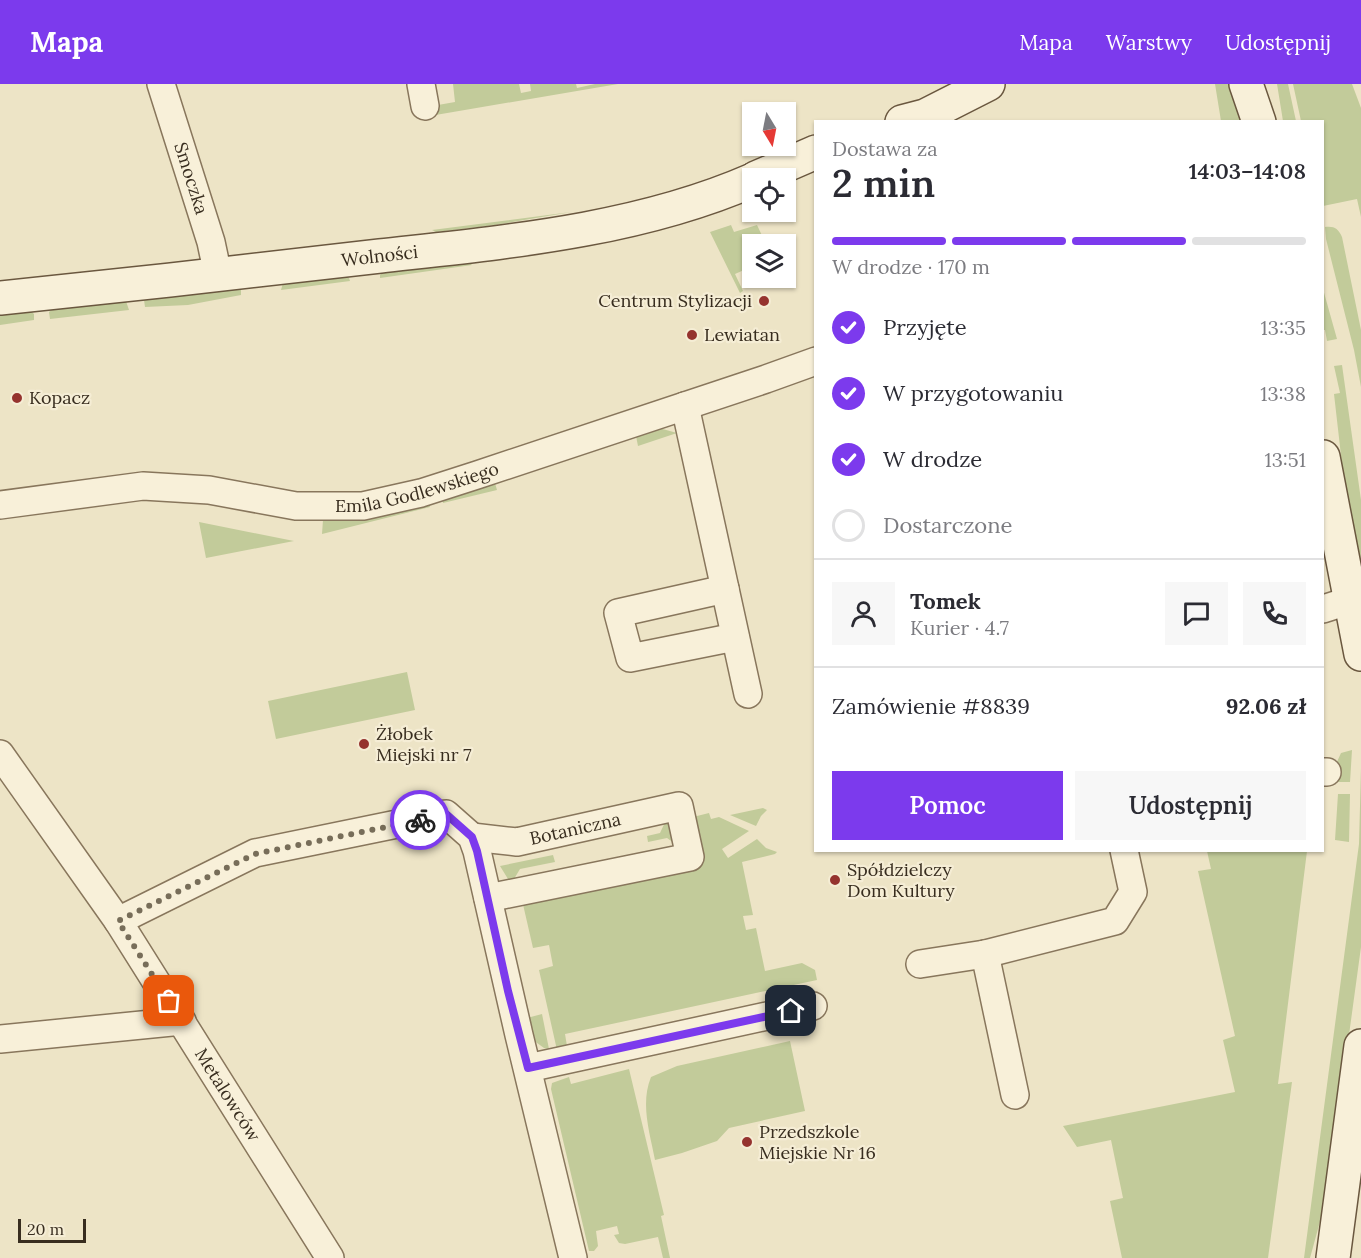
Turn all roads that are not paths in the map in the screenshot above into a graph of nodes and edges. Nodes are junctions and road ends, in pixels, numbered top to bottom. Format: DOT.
graph roads {
  1 [pos="161,84"];
  2 [pos="943,84"];
  3 [pos="988,84"];
  4 [pos="1246,84"];
  5 [pos="1260,84"];
  6 [pos="882,120"];
  7 [pos="910,120"];
  8 [pos="1259,120"];
  9 [pos="1260,120"];
  10 [pos="814,153"];
  11 [pos="779,168"];
  12 [pos="742,183"];
  13 [pos="218,275"];
  14 [pos="0,298"];
  15 [pos="814,368"];
  16 [pos="685,406"];
  17 [pos="1324,468"];
  18 [pos="0,505"];
  19 [pos="725,589"];
  20 [pos="1337,605"];
  21 [pos="735,637"];
  22 [pos="1361,654"];
  23 [pos="748,694"];
  24 [pos="0,754"];
  25 [pos="472,837"];
  26 [pos="1124,852"];
  27 [pos="488,898"];
  28 [pos="118,921"];
  29 [pos="984,954"];
  30 [pos="920,964"];
  31 [pos="813,1006"];
  32 [pos="182,1021"];
  33 [pos="0,1039"];
  34 [pos="1361,1046"];
  35 [pos="528,1068"];
  36 [pos="1015,1095"];
  37 [pos="330,1258"];
  38 [pos="573,1258"];
  39 [pos="1333,1258"];
  1 -- 13 [label="street, Smoczka"];
  2 -- 6 [label="main road"];
  3 -- 7 [label="main road"];
  4 -- 8 [label="main road"];
  5 -- 9 [label="main road"];
  10 -- 11 [label="main road, Wolności"];
  12 -- 13 [label="main road, Wolności"];
  13 -- 14 [label="main road, Wolności"];
  15 -- 16 [label="street, Emila Godlewskiego"];
  16 -- 18 [label="street, Emila Godlewskiego"];
  16 -- 19 [label="street"];
  17 -- 20 [label="main road"];
  19 -- 21 [label="street"];
  19 -- 21 [label="street"];
  20 -- 22 [label="main road"];
  21 -- 23 [label="street"];
  24 -- 28 [label="street, Metalowców"];
  25 -- 27 [label="street"];
  25 -- 27 [label="street, Botaniczna"];
  25 -- 28 [label="street"];
  26 -- 29 [label="street"];
  27 -- 35 [label="street"];
  28 -- 32 [label="street, Metalowców"];
  29 -- 30 [label="street"];
  29 -- 36 [label="street"];
  31 -- 35 [label="street"];
  32 -- 33 [label="street"];
  32 -- 37 [label="street, Metalowców"];
  34 -- 39 [label="main road"];
  35 -- 38 [label="street"];
}
